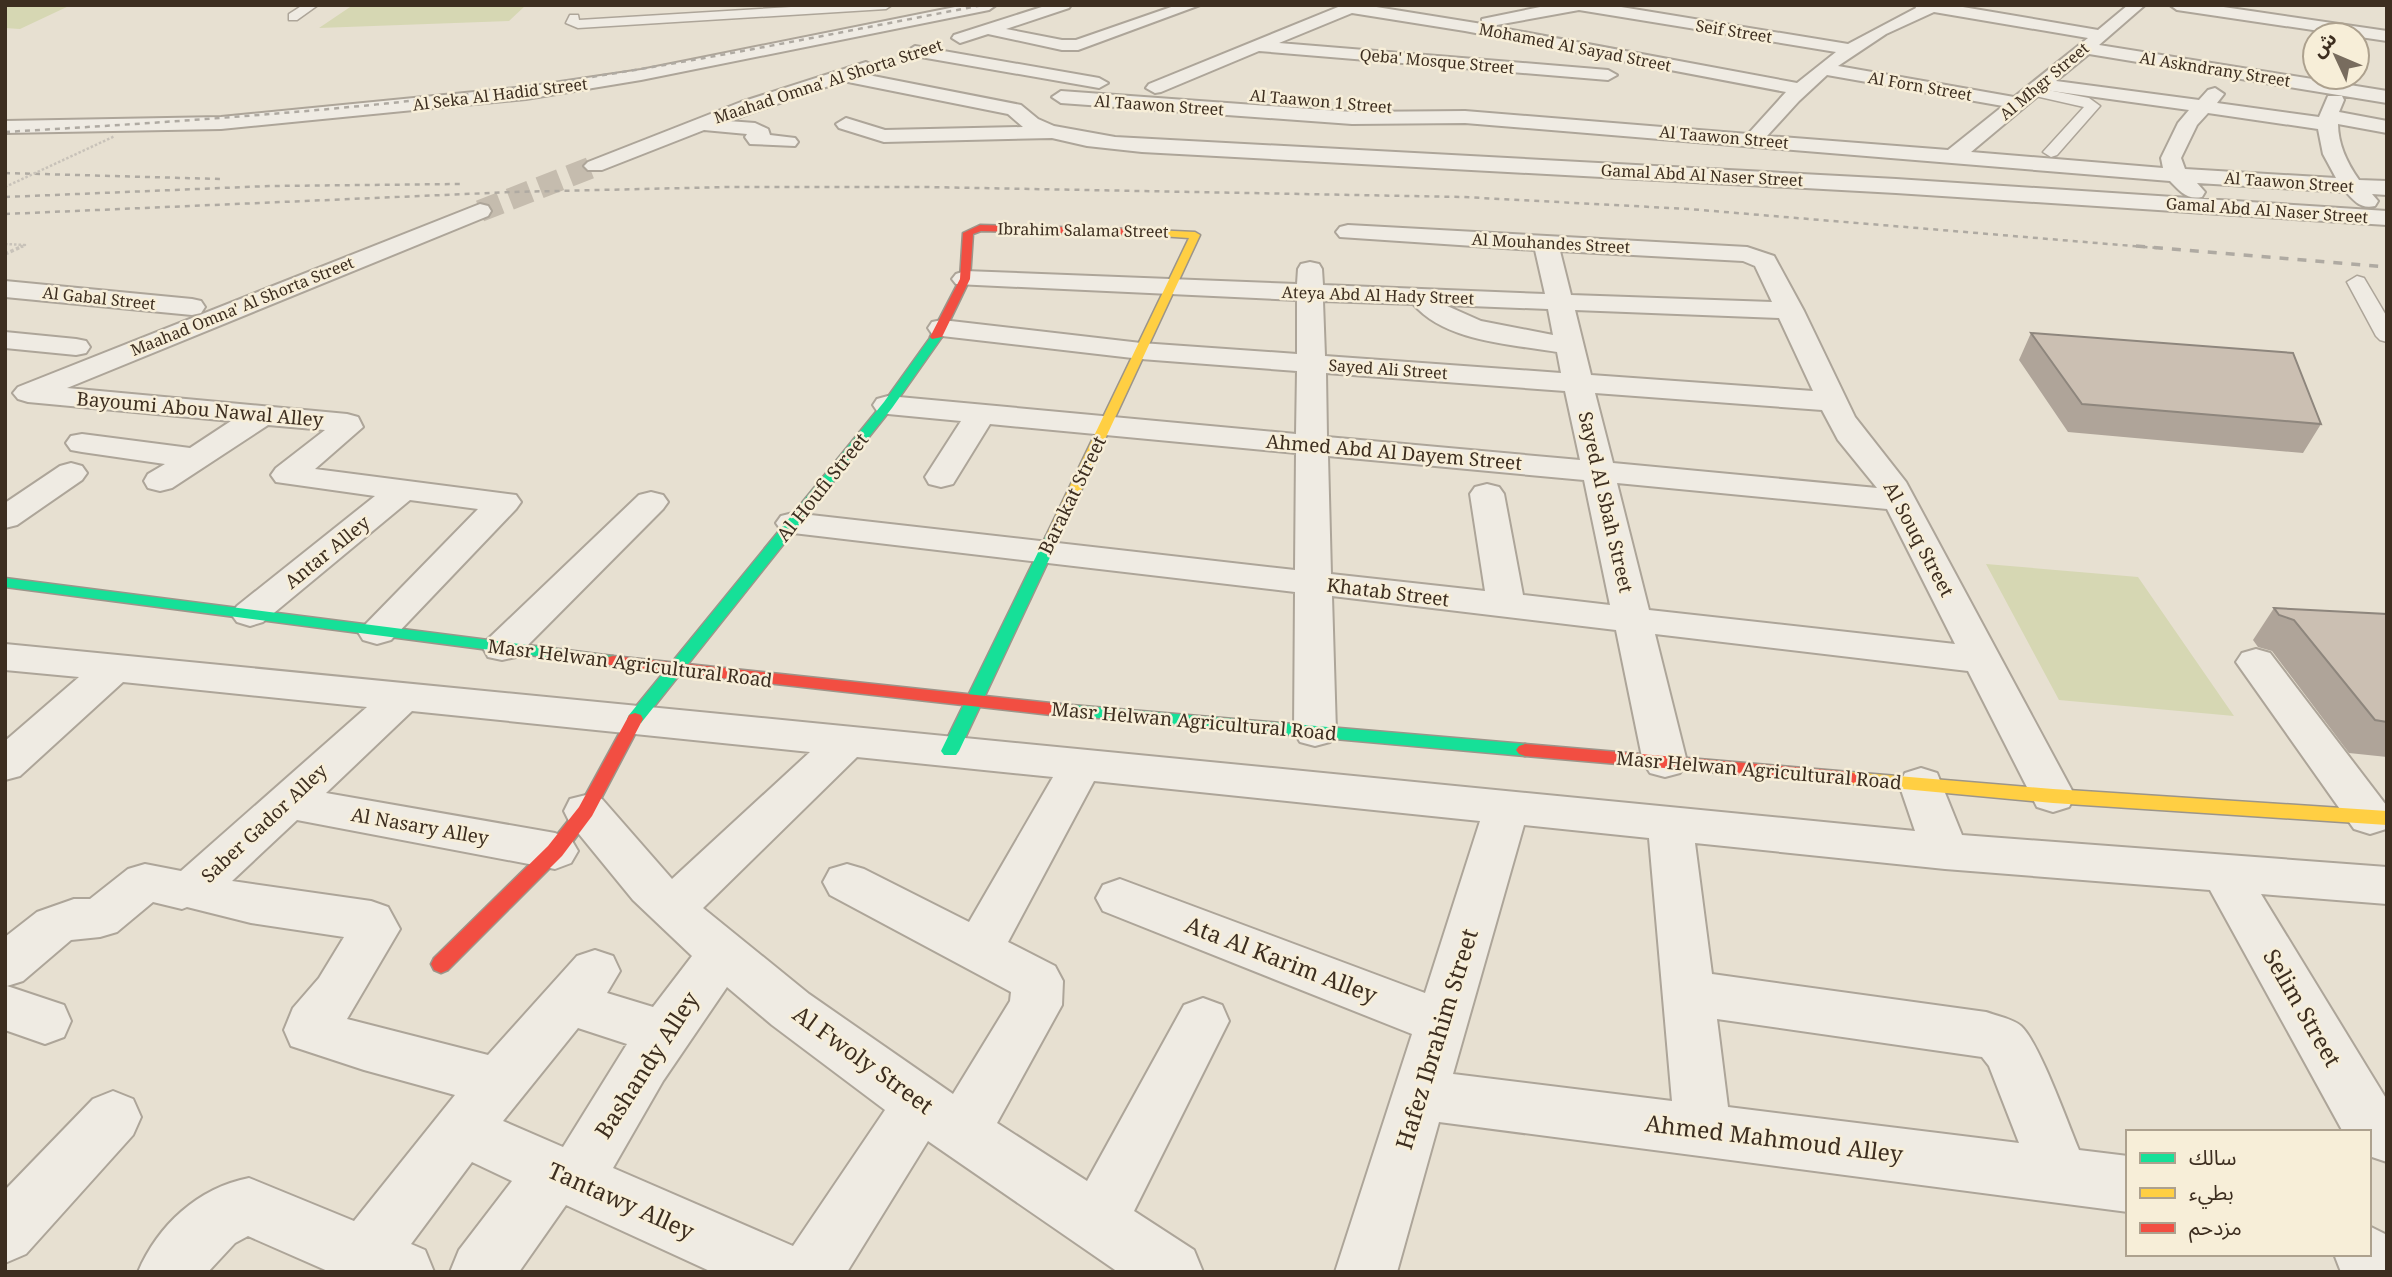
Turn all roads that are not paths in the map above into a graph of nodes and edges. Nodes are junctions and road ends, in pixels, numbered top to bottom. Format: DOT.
graph roads {
  1 [pos="312,5"];
  2 [pos="584,5"];
  3 [pos="780,5"];
  4 [pos="886,5"];
  5 [pos="989,5"];
  6 [pos="1193,5"];
  7 [pos="1577,5"];
  8 [pos="1056,6"];
  9 [pos="1354,6"];
  10 [pos="1926,6"];
  11 [pos="2131,7"];
  12 [pos="1728,10"];
  13 [pos="688,11"];
  14 [pos="1477,12"];
  15 [pos="2167,13"];
  16 [pos="293,17"];
  17 [pos="573,18"];
  18 [pos="1659,18"];
  19 [pos="669,19"];
  20 [pos="1704,26"];
  21 [pos="2301,27"];
  22 [pos="988,29"];
  23 [pos="1636,29"];
  24 [pos="1741,32"];
  25 [pos="2103,32"];
  26 [pos="2133,33"];
  27 [pos="634,34"];
  28 [pos="1413,35"];
  29 [pos="2301,37"];
  30 [pos="1612,39"];
  31 [pos="1387,40"];
  32 [pos="1678,40"];
  33 [pos="2371,40"];
  34 [pos="1258,46"];
  35 [pos="1712,46"];
  36 [pos="2085,48"];
  37 [pos="1589,49"];
  38 [pos="1849,49"];
  39 [pos="2387,50"];
  40 [pos="909,53"];
  41 [pos="1351,54"];
  42 [pos="1644,60"];
  43 [pos="879,63"];
  44 [pos="2064,65"];
  45 [pos="1822,69"];
  46 [pos="2090,69"];
  47 [pos="2235,72"];
  48 [pos="842,75"];
  49 [pos="1616,76"];
  50 [pos="2301,79"];
  51 [pos="1093,82"];
  52 [pos="2192,87"];
  53 [pos="1155,88"];
  54 [pos="1593,89"];
  55 [pos="1799,89"];
  56 [pos="2217,91"];
  57 [pos="2341,91"];
  58 [pos="2369,91"];
  59 [pos="2030,93"];
  60 [pos="955,97"];
  61 [pos="2387,97"];
  62 [pos="1042,106"];
  63 [pos="2202,108"];
  64 [pos="1558,109"];
  65 [pos="1435,117"];
  66 [pos="2328,120"];
  67 [pos="1535,123"];
  68 [pos="846,124"];
  69 [pos="698,125"];
  70 [pos="5,127"];
  71 [pos="2387,127"];
  72 [pos="871,132"];
  73 [pos="1053,132"];
  74 [pos="1383,139"];
  75 [pos="1754,139"];
  76 [pos="788,142"];
  77 [pos="1882,151"];
  78 [pos="2051,152"];
  79 [pos="1952,157"];
  80 [pos="595,166"];
  81 [pos="2176,175"];
  82 [pos="1896,186"];
  83 [pos="2350,186"];
  84 [pos="2387,188"];
  85 [pos="2208,205"];
  86 [pos="480,211"];
  87 [pos="2387,218"];
  88 [pos="1348,232"];
  89 [pos="968,233"];
  90 [pos="1194,239"];
  91 [pos="1546,243"];
  92 [pos="1755,256"];
  93 [pos="1428,273"];
  94 [pos="965,279"];
  95 [pos="1310,281"];
  96 [pos="2357,282"];
  97 [pos="1171,287"];
  98 [pos="5,289"];
  99 [pos="256,301"];
  100 [pos="1560,302"];
  101 [pos="2377,302"];
  102 [pos="192,307"];
  103 [pos="1791,311"];
  104 [pos="942,328"];
  105 [pos="2387,336"];
  106 [pos="5,340"];
  107 [pos="1568,346"];
  108 [pos="76,347"];
  109 [pos="1141,351"];
  110 [pos="1311,364"];
  111 [pos="1579,383"];
  112 [pos="17,389"];
  113 [pos="1835,402"];
  114 [pos="888,405"];
  115 [pos="981,414"];
  116 [pos="262,415"];
  117 [pos="1105,425"];
  118 [pos="1312,444"];
  119 [pos="195,458"];
  120 [pos="1598,470"];
  121 [pos="941,477"];
  122 [pos="160,481"];
  123 [pos="404,489"];
  124 [pos="1486,494"];
  125 [pos="1899,500"];
  126 [pos="652,502"];
  127 [pos="5,518"];
  128 [pos="793,523"];
  129 [pos="1045,552"];
  130 [pos="5,582"];
  131 [pos="1314,583"];
  132 [pos="1506,605"];
  133 [pos="250,614"];
  134 [pos="1632,620"];
  135 [pos="377,632"];
  136 [pos="502,649"];
  137 [pos="5,657"];
  138 [pos="1983,660"];
  139 [pos="2256,662"];
  140 [pos="114,668"];
  141 [pos="676,668"];
  142 [pos="402,697"];
  143 [pos="973,702"];
  144 [pos="634,720"];
  145 [pos="1315,732"];
  146 [pos="848,741"];
  147 [pos="950,751"];
  148 [pos="1665,762"];
  149 [pos="1082,764"];
  150 [pos="5,765"];
  151 [pos="1921,784"];
  152 [pos="2053,796"];
  153 [pos="286,802"];
  154 [pos="1507,807"];
  155 [pos="2378,818"];
  156 [pos="1670,823"];
  157 [pos="570,831"];
  158 [pos="1945,851"];
  159 [pos="2224,873"];
  160 [pos="847,882"];
  161 [pos="2387,886"];
  162 [pos="189,890"];
  163 [pos="1120,898"];
  164 [pos="671,909"];
  165 [pos="979,949"];
  166 [pos="723,954"];
  167 [pos="441,964"];
  168 [pos="5,966"];
  169 [pos="1689,993"];
  170 [pos="1203,1021"];
  171 [pos="1442,1023"];
  172 [pos="662,1033"];
  173 [pos="499,1082"];
  174 [pos="1420,1095"];
  175 [pos="113,1117"];
  176 [pos="942,1117"];
  177 [pos="461,1130"];
  178 [pos="1703,1131"];
  179 [pos="2387,1136"];
  180 [pos="2060,1175"];
  181 [pos="565,1176"];
  182 [pos="2126,1184"];
  183 [pos="1097,1222"];
  184 [pos="5,1233"];
  185 [pos="2365,1256"];
  186 [pos="384,1264"];
  187 [pos="746,1265"];
  188 [pos="1166,1270"];
  189 [pos="169,1272"];
  190 [pos="481,1272"];
  191 [pos="812,1272"];
  192 [pos="1366,1272"];
  193 [pos="2373,1272"];
  1 -- 16 [label="lane"];
  2 -- 17 [label="lane"];
  3 -- 13 [label="lane"];
  4 -- 19 [label="lane"];
  5 -- 70 [label="street, Al Seka Al Hadid Street"];
  6 -- 22 [label="street"];
  7 -- 14 [label="street"];
  7 -- 18 [label="street, Seif Street"];
  8 -- 22 [label="street, Maahad Omna' Al Shorta Street"];
  9 -- 14 [label="street, Mohamed Al Sayad Street"];
  9 -- 34 [label="street"];
  10 -- 25 [label="street"];
  10 -- 38 [label="street"];
  11 -- 15 [label="street"];
  11 -- 25 [label="street, Al Mhgr Street"];
  12 -- 20 [label="street"];
  13 -- 17 [label="lane"];
  13 -- 19 [label="lane"];
  14 -- 28 [label="street"];
  14 -- 37 [label="street, Mohamed Al Sayad Street"];
  15 -- 21 [label="street"];
  15 -- 29 [label="street"];
  17 -- 19 [label="lane"];
  18 -- 20 [label="street, Seif Street"];
  18 -- 23 [label="street"];
  19 -- 27 [label="lane"];
  20 -- 24 [label="street, Seif Street"];
  20 -- 32 [label="street"];
  22 -- 40 [label="street, Maahad Omna' Al Shorta Street"];
  24 -- 35 [label="street"];
  24 -- 38 [label="street, Seif Street"];
  25 -- 26 [label="street"];
  25 -- 36 [label="street, Al Mhgr Street"];
  30 -- 37 [label="street"];
  31 -- 41 [label="street"];
  33 -- 39 [label="street"];
  34 -- 41 [label="street, Qeba' Mosque Street"];
  34 -- 53 [label="street"];
  36 -- 44 [label="street, Al Mhgr Street"];
  36 -- 47 [label="street, Al Askndrany Street"];
  37 -- 42 [label="street, Mohamed Al Sayad Street"];
  38 -- 45 [label="street"];
  40 -- 51 [label="street, Al Taawon 1 Street"];
  41 -- 49 [label="street, Qeba' Mosque Street"];
  42 -- 49 [label="street"];
  42 -- 55 [label="street, Mohamed Al Sayad Street"];
  43 -- 48 [label="street, Maahad Omna' Al Shorta Street"];
  44 -- 46 [label="street"];
  44 -- 59 [label="street, Al Mhgr Street"];
  45 -- 55 [label="street"];
  45 -- 59 [label="street, Al Forn Street"];
  47 -- 50 [label="street, Al Askndrany Street"];
  47 -- 56 [label="street"];
  48 -- 60 [label="street"];
  48 -- 69 [label="street, Maahad Omna' Al Shorta Street"];
  49 -- 54 [label="street"];
  51 -- 53 [label="street, Al Taawon 1 Street"];
  51 -- 62 [label="street"];
  52 -- 56 [label="street"];
  53 -- 65 [label="street, Al Taawon 1 Street"];
  55 -- 75 [label="street"];
  56 -- 63 [label="street"];
  57 -- 66 [label="street"];
  58 -- 61 [label="street, Al Askndrany Street"];
  59 -- 63 [label="street, Al Forn Street"];
  59 -- 78 [label="lane"];
  59 -- 79 [label="street, Al Mhgr Street"];
  60 -- 62 [label="street"];
  60 -- 72 [label="street"];
  62 -- 73 [label="street, Gamal Abd Al Naser Street"];
  62 -- 74 [label="street, Al Taawon Street"];
  63 -- 66 [label="street, Al Forn Street"];
  63 -- 81 [label="street"];
  64 -- 67 [label="street"];
  65 -- 67 [label="street, Al Taawon Street"];
  65 -- 74 [label="street, Al Taawon Street"];
  66 -- 71 [label="street, Al Forn Street"];
  66 -- 83 [label="street"];
  67 -- 75 [label="street, Al Taawon Street"];
  68 -- 72 [label="street"];
  69 -- 76 [label="street"];
  69 -- 80 [label="street, Maahad Omna' Al Shorta Street"];
  72 -- 73 [label="street"];
  73 -- 74 [label="street, Gamal Abd Al Naser Street"];
  74 -- 82 [label="street, Gamal Abd Al Naser Street"];
  75 -- 77 [label="street, Al Taawon Street"];
  77 -- 79 [label="street, Al Taawon Street"];
  77 -- 82 [label="street"];
  79 -- 81 [label="street, Al Taawon Street"];
  81 -- 83 [label="street, Al Taawon Street"];
  81 -- 85 [label="street"];
  82 -- 85 [label="street, Gamal Abd Al Naser Street"];
  83 -- 84 [label="street, Al Taawon Street"];
  83 -- 87 [label="street"];
  85 -- 87 [label="street, Gamal Abd Al Naser Street"];
  86 -- 99 [label="street, Maahad Omna' Al Shorta Street"];
  88 -- 93 [label="street, Al Mouhandes Street"];
  89 -- 90 [label="street, Ibrahim Salama Street"];
  89 -- 94 [label="street, Al Houfi Street"];
  90 -- 97 [label="street, Barakat Street"];
  91 -- 92 [label="street, Al Mouhandes Street"];
  91 -- 93 [label="street, Al Mouhandes Street"];
  91 -- 100 [label="street, Sayed Al Sbah Street"];
  92 -- 103 [label="street, Al Souq Street"];
  93 -- 95 [label="street, Ateya Abd Al Hady Street"];
  93 -- 100 [label="street, Ateya Abd Al Hady Street"];
  93 -- 107 [label="street"];
  94 -- 97 [label="street, Ateya Abd Al Hady Street"];
  94 -- 104 [label="street, Al Houfi Street"];
  95 -- 97 [label="street, Ateya Abd Al Hady Street"];
  95 -- 110 [label="street"];
  96 -- 101 [label="lane"];
  97 -- 109 [label="street, Barakat Street"];
  98 -- 102 [label="street, Al Gabal Street"];
  99 -- 102 [label="street"];
  99 -- 112 [label="street, Maahad Omna' Al Shorta Street"];
  100 -- 103 [label="street, Ateya Abd Al Hady Street"];
  100 -- 107 [label="street, Sayed Al Sbah Street"];
  101 -- 105 [label="lane"];
  102 -- 108 [label="street"];
  103 -- 113 [label="street, Al Souq Street"];
  104 -- 109 [label="street, Sayed Ali Street"];
  104 -- 114 [label="street, Al Houfi Street"];
  106 -- 108 [label="street"];
  107 -- 111 [label="street, Sayed Al Sbah Street"];
  108 -- 112 [label="street"];
  109 -- 110 [label="street, Sayed Ali Street"];
  109 -- 117 [label="street, Barakat Street"];
  110 -- 111 [label="street, Sayed Ali Street"];
  110 -- 118 [label="street"];
  111 -- 113 [label="street, Sayed Ali Street"];
  111 -- 120 [label="street, Sayed Al Sbah Street"];
  112 -- 116 [label="street, Bayoumi Abou Nawal Alley"];
  113 -- 125 [label="street, Al Souq Street"];
  114 -- 115 [label="street, Ahmed Abd Al Dayem Street"];
  114 -- 128 [label="street, Al Houfi Street"];
  115 -- 117 [label="street, Ahmed Abd Al Dayem Street"];
  115 -- 121 [label="street"];
  116 -- 119 [label="street"];
  116 -- 123 [label="street, Bayoumi Abou Nawal Alley"];
  117 -- 118 [label="street, Ahmed Abd Al Dayem Street"];
  117 -- 129 [label="street, Barakat Street"];
  118 -- 120 [label="street, Ahmed Abd Al Dayem Street"];
  118 -- 131 [label="street"];
  119 -- 122 [label="street"];
  119 -- 127 [label="street"];
  120 -- 125 [label="street, Ahmed Abd Al Dayem Street"];
  120 -- 134 [label="street, Sayed Al Sbah Street"];
  123 -- 133 [label="street, Antar Alley"];
  123 -- 135 [label="street, Bayoumi Abou Nawal Alley"];
  124 -- 132 [label="street"];
  125 -- 138 [label="street, Al Souq Street"];
  126 -- 136 [label="street"];
  128 -- 129 [label="street, Khatab Street"];
  128 -- 141 [label="street, Al Houfi Street"];
  129 -- 131 [label="street, Khatab Street"];
  129 -- 143 [label="street, Barakat Street"];
  130 -- 133 [label="street, Masr Helwan Agricultural Road"];
  131 -- 132 [label="street, Khatab Street"];
  131 -- 145 [label="street"];
  132 -- 134 [label="street, Khatab Street"];
  133 -- 135 [label="street, Masr Helwan Agricultural Road"];
  134 -- 138 [label="street, Khatab Street"];
  134 -- 148 [label="street, Sayed Al Sbah Street"];
  135 -- 136 [label="street, Masr Helwan Agricultural Road"];
  136 -- 141 [label="street, Masr Helwan Agricultural Road"];
  137 -- 140 [label="street"];
  138 -- 152 [label="street, Al Souq Street"];
  139 -- 155 [label="street"];
  140 -- 142 [label="street"];
  140 -- 150 [label="street"];
  141 -- 143 [label="street, Masr Helwan Agricultural Road"];
  141 -- 144 [label="street, Al Houfi Street"];
  142 -- 144 [label="street"];
  142 -- 153 [label="street, Saber Gador Alley"];
  143 -- 145 [label="street, Masr Helwan Agricultural Road"];
  143 -- 147 [label="street, Barakat Street"];
  144 -- 146 [label="street"];
  144 -- 157 [label="street, Al Houfi Street"];
  145 -- 148 [label="street, Masr Helwan Agricultural Road"];
  146 -- 147 [label="street"];
  146 -- 164 [label="street"];
  147 -- 149 [label="street"];
  148 -- 151 [label="street, Masr Helwan Agricultural Road"];
  149 -- 154 [label="street"];
  149 -- 165 [label="street"];
  151 -- 152 [label="street, Masr Helwan Agricultural Road"];
  151 -- 158 [label="street"];
  152 -- 155 [label="street, Masr Helwan Agricultural Road"];
  153 -- 157 [label="street, Al Nasary Alley"];
  153 -- 162 [label="street, Saber Gador Alley"];
  154 -- 156 [label="street"];
  154 -- 171 [label="street, Hafez Ibrahim Street"];
  156 -- 158 [label="street"];
  156 -- 169 [label="street"];
  157 -- 164 [label="street, Al Fwoly Street"];
  157 -- 167 [label="street, Al Houfi Street"];
  158 -- 159 [label="street"];
  159 -- 161 [label="street"];
  159 -- 179 [label="street, Selim Street"];
  160 -- 165 [label="street"];
  162 -- 168 [label="street, Saber Gador Alley"];
  162 -- 173 [label="street"];
  163 -- 171 [label="street, Ata Al Karim Alley"];
  164 -- 166 [label="street, Al Fwoly Street"];
  165 -- 176 [label="street"];
  166 -- 172 [label="street, Bashandy Alley"];
  166 -- 176 [label="street, Al Fwoly Street"];
  169 -- 178 [label="street"];
  169 -- 180 [label="street"];
  170 -- 183 [label="street"];
  171 -- 174 [label="street, Hafez Ibrahim Street"];
  172 -- 173 [label="street"];
  172 -- 181 [label="street, Bashandy Alley"];
  173 -- 177 [label="street"];
  174 -- 178 [label="street, Ahmed Mahmoud Alley"];
  174 -- 192 [label="street, Hafez Ibrahim Street"];
  175 -- 184 [label="street"];
  176 -- 183 [label="street, Al Fwoly Street"];
  176 -- 191 [label="street"];
  177 -- 181 [label="street, Tantawy Alley"];
  177 -- 186 [label="street"];
  178 -- 180 [label="street, Ahmed Mahmoud Alley"];
  180 -- 182 [label="street, Ahmed Mahmoud Alley"];
  181 -- 187 [label="street, Tantawy Alley"];
  181 -- 190 [label="street, Bashandy Alley"];
  183 -- 188 [label="street, Al Fwoly Street"];
  185 -- 193 [label="street"];
  186 -- 189 [label="street"];
}
